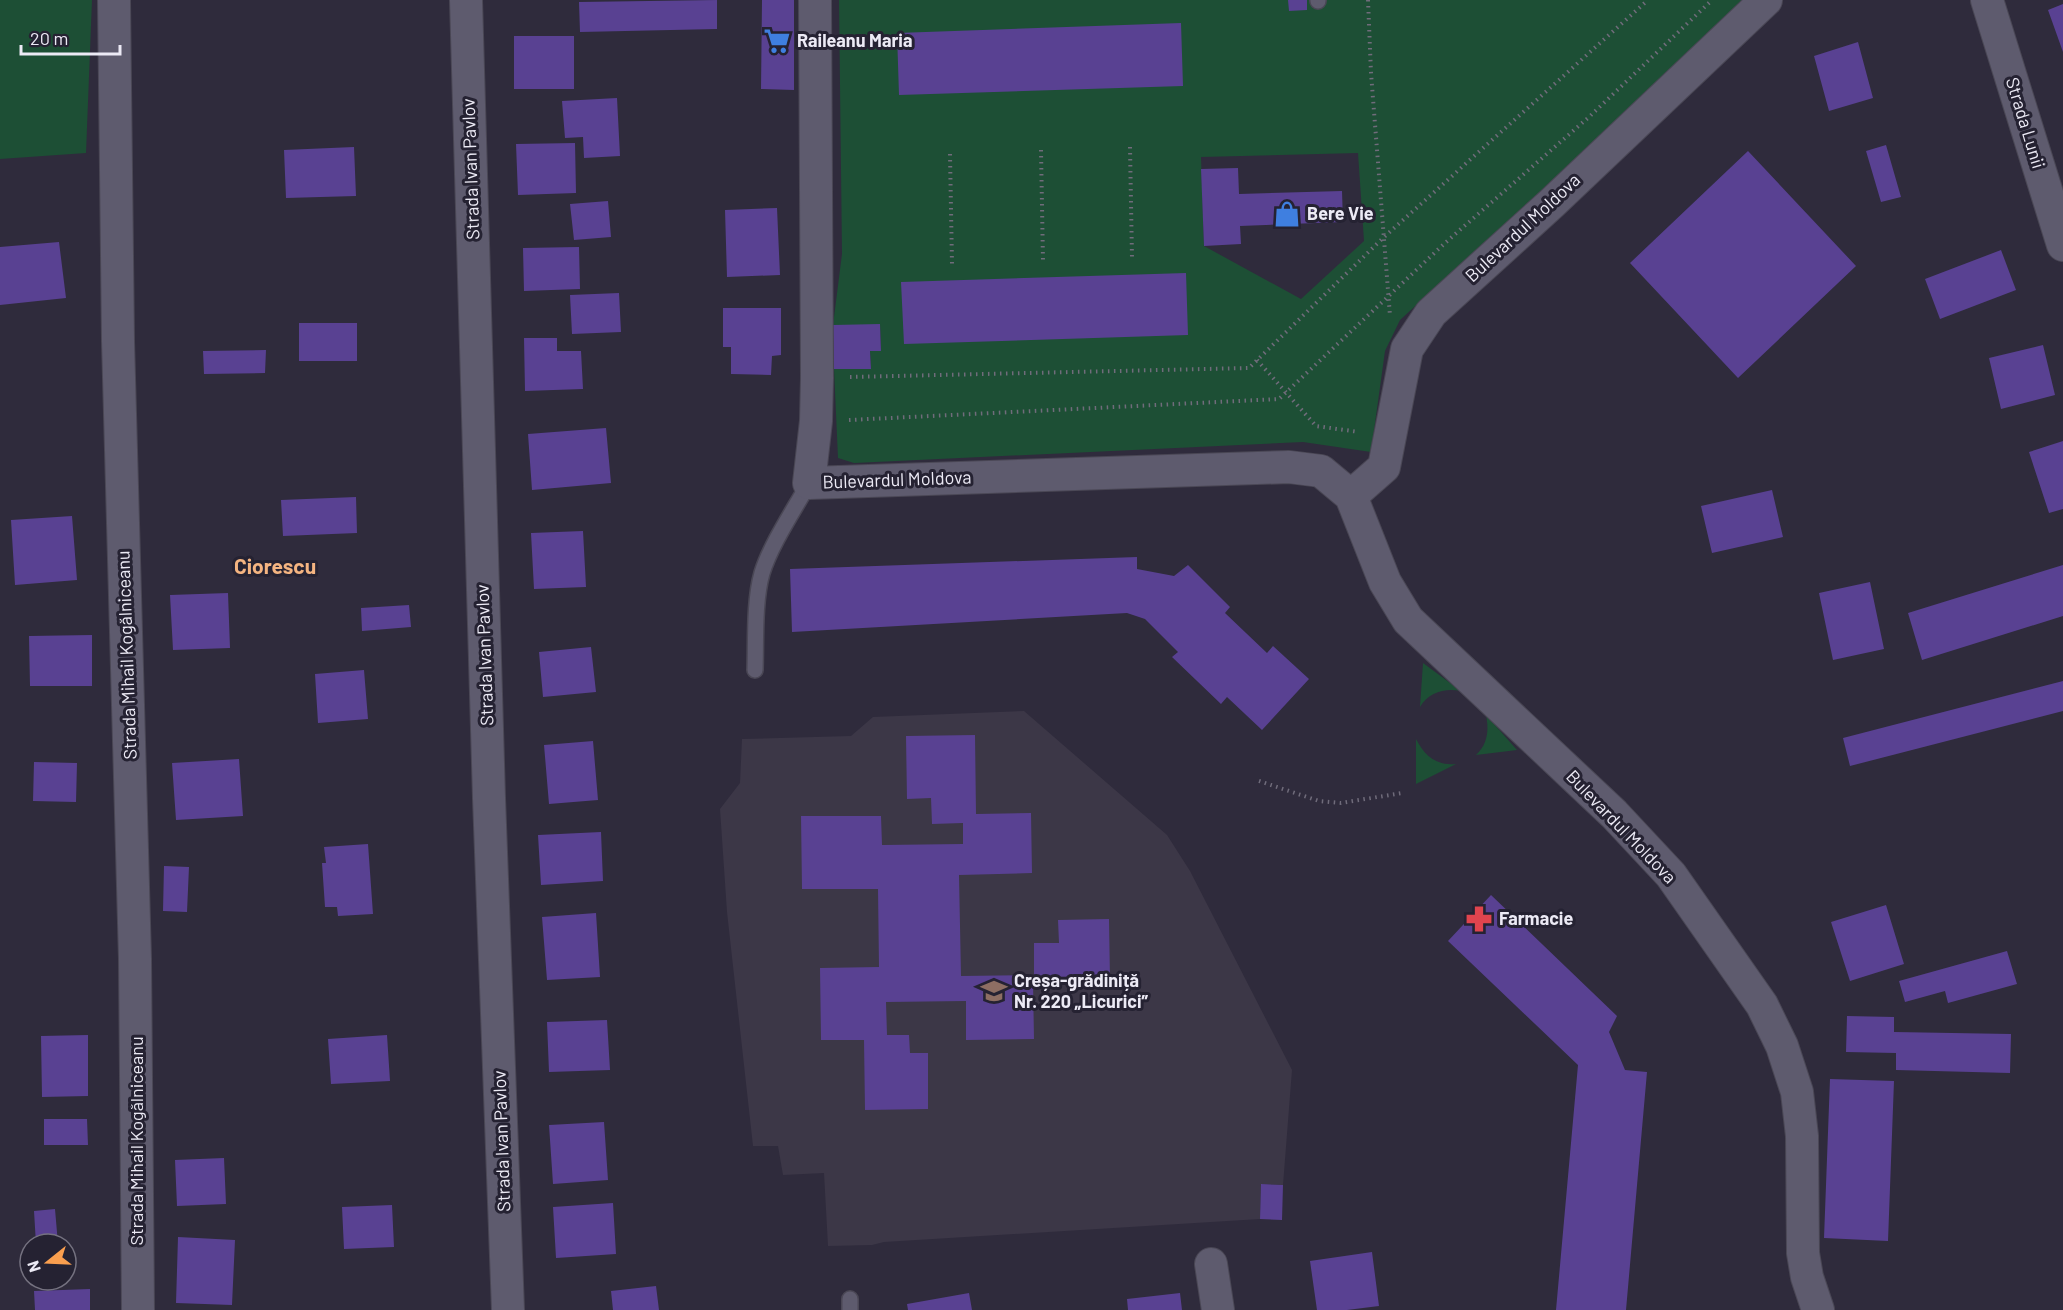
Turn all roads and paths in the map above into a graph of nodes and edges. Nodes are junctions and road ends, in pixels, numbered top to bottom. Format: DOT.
graph roads {
  1 [pos="114,0"];
  2 [pos="466,0"];
  3 [pos="815,0"];
  4 [pos="1368,0"];
  5 [pos="1648,0"];
  6 [pos="1712,0"];
  7 [pos="1766,0"];
  8 [pos="1987,0"];
  9 [pos="1130,147"];
  10 [pos="1041,150"];
  11 [pos="950,154"];
  12 [pos="1383,238"];
  13 [pos="2063,245"];
  14 [pos="1132,258"];
  15 [pos="1043,261"];
  16 [pos="952,264"];
  17 [pos="1387,296"];
  18 [pos="1407,349"];
  19 [pos="1257,360"];
  20 [pos="817,378"];
  21 [pos="1286,393"];
  22 [pos="816,421"];
  23 [pos="1390,437"];
  24 [pos="809,483"];
  25 [pos="1351,496"];
  26 [pos="755,670"];
  27 [pos="1259,781"];
  28 [pos="1402,793"];
  29 [pos="1211,1264"];
  30 [pos="138,1310"];
  31 [pos="508,1310"];
  32 [pos="1218,1310"];
  33 [pos="1818,1310"];
  1 -- 30 [label="street, Strada Mihail Kogălniceanu"];
  2 -- 31 [label="street, Strada Ivan Pavlov"];
  3 -- 20 [label="street, Bulevardul Moldova"];
  4 -- 12 [label="path"];
  5 -- 12 [label="path"];
  6 -- 17 [label="path"];
  7 -- 18 [label="street, Bulevardul Moldova"];
  8 -- 13 [label="street, Strada Lunii"];
  9 -- 14 [label="path"];
  10 -- 15 [label="path"];
  11 -- 16 [label="path"];
  12 -- 17 [label="path"];
  12 -- 19 [label="path"];
  17 -- 18 [label="path"];
  17 -- 21 [label="path"];
  18 -- 23 [label="street, Bulevardul Moldova"];
  19 -- 20 [label="path"];
  19 -- 21 [label="path"];
  20 -- 22 [label="street, Bulevardul Moldova"];
  21 -- 22 [label="path"];
  21 -- 23 [label="path"];
  22 -- 24 [label="street, Bulevardul Moldova"];
  23 -- 25 [label="street, Bulevardul Moldova"];
  24 -- 25 [label="street, Bulevardul Moldova"];
  24 -- 26 [label="lane"];
  25 -- 33 [label="street, Bulevardul Moldova"];
  27 -- 28 [label="path"];
  29 -- 32 [label="street"];
}
